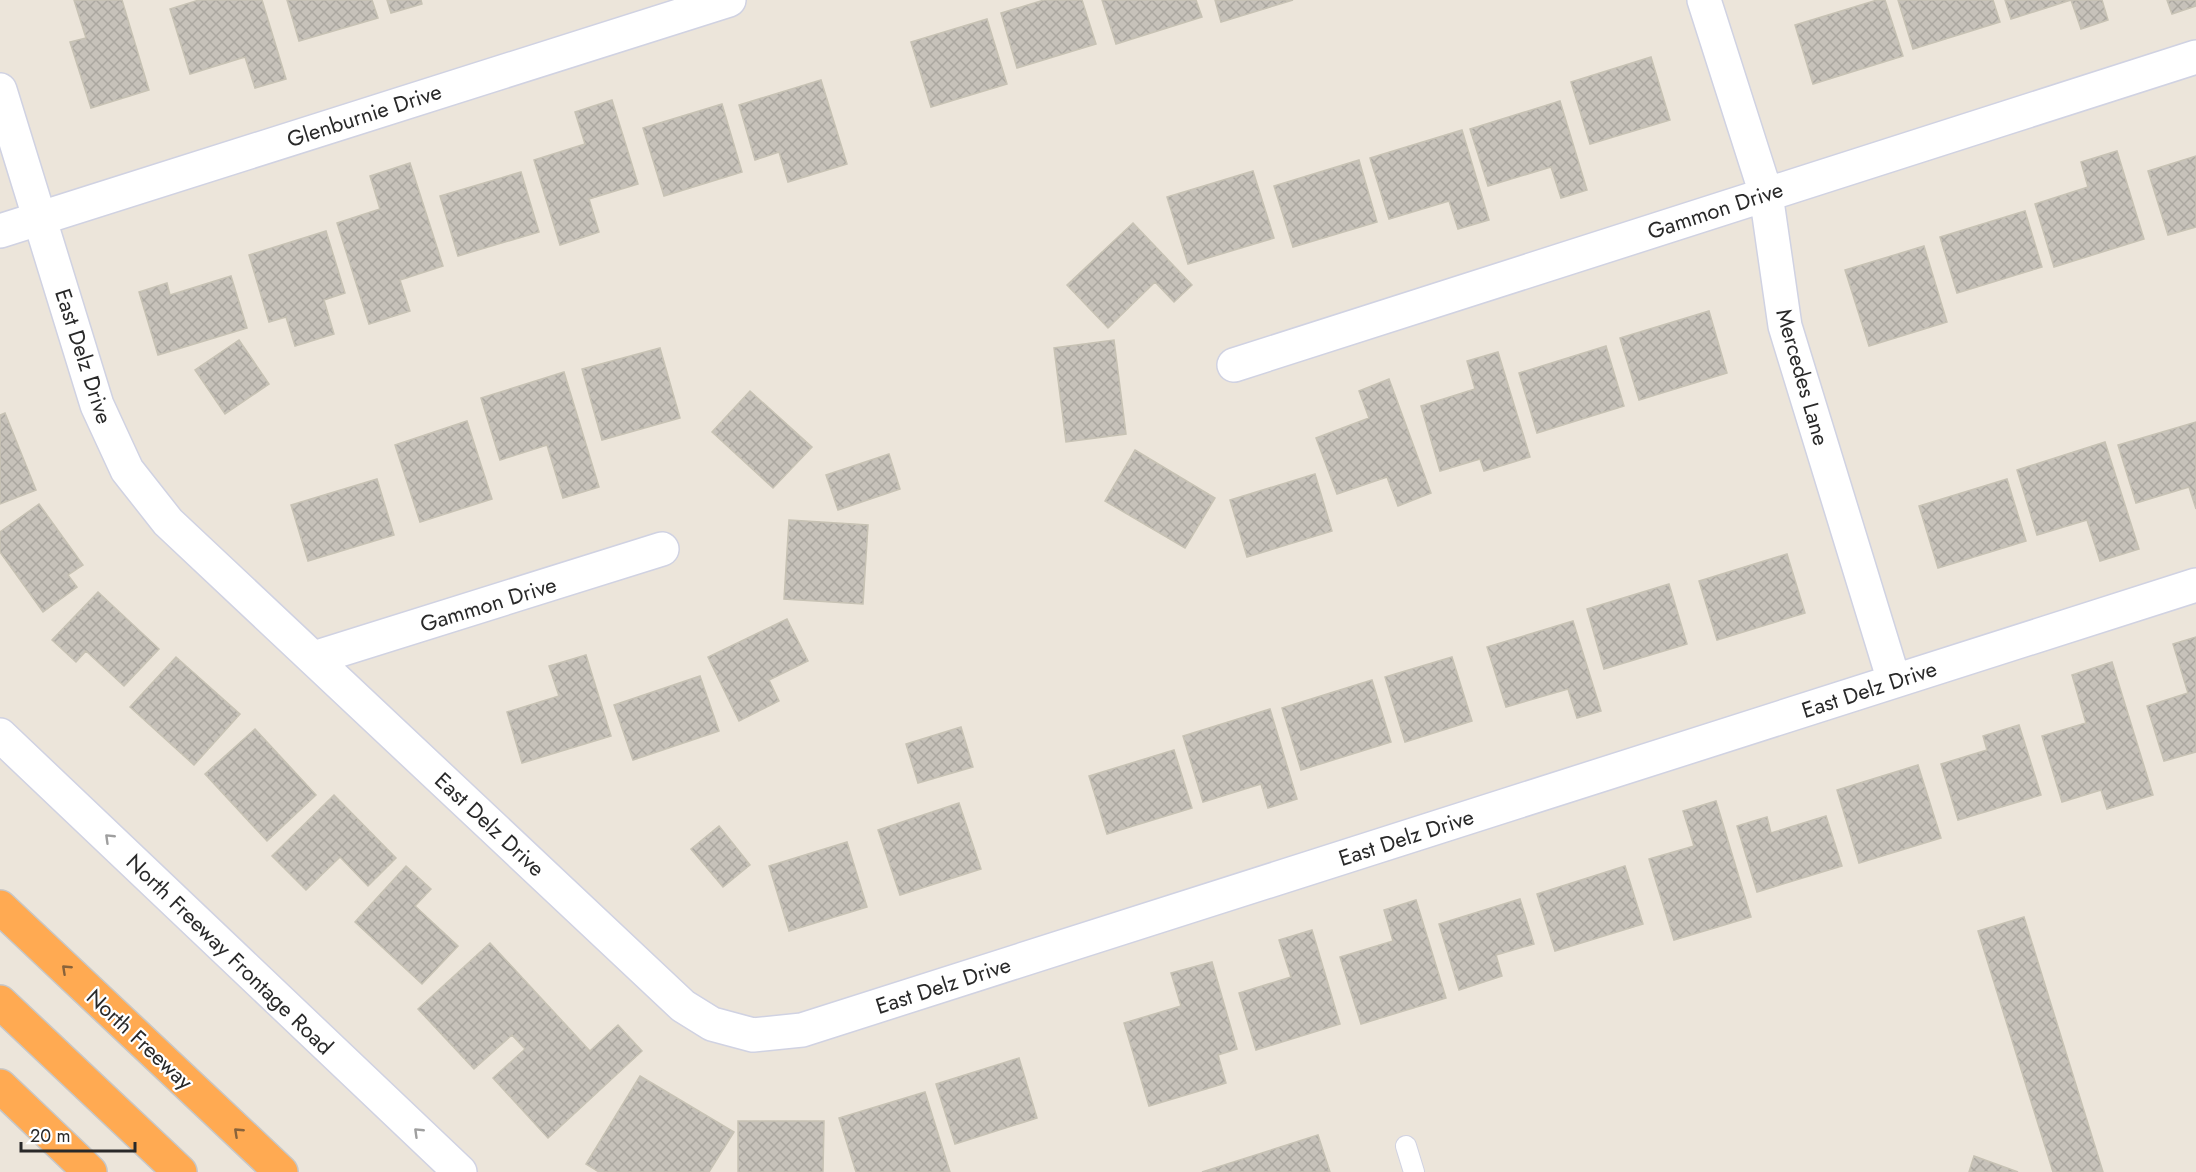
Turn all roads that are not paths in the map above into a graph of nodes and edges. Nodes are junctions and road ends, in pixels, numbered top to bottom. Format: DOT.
graph roads {
  1 [pos="729,0"];
  2 [pos="1704,0"];
  3 [pos="2196,57"];
  4 [pos="0,90"];
  5 [pos="1766,194"];
  6 [pos="40,218"];
  7 [pos="0,231"];
  8 [pos="1234,364"];
  9 [pos="662,549"];
  10 [pos="2196,585"];
  11 [pos="314,658"];
  12 [pos="1894,681"];
  13 [pos="0,735"];
  14 [pos="0,907"];
  15 [pos="0,1002"];
  16 [pos="0,1086"];
  17 [pos="1406,1146"];
  18 [pos="90,1172"];
  19 [pos="180,1172"];
  20 [pos="281,1172"];
  21 [pos="460,1172"];
  22 [pos="1414,1172"];
  1 -- 6 [label="street, Glenburnie Drive"];
  2 -- 5 [label="street, Mercedes Lane"];
  3 -- 5 [label="street, Gammon Drive"];
  4 -- 6 [label="street, East Delz Drive"];
  5 -- 8 [label="street, Gammon Drive"];
  5 -- 12 [label="street, Mercedes Lane"];
  6 -- 7 [label="street, Glenburnie Drive"];
  6 -- 11 [label="street, East Delz Drive"];
  9 -- 11 [label="street, Gammon Drive"];
  10 -- 12 [label="street, East Delz Drive"];
  11 -- 12 [label="street, East Delz Drive"];
  21 -- 13 [label="street, North Freeway Frontage Road, one-way"];
  20 -- 14 [label="highway, North Freeway, one-way"];
  15 -- 19 [label="highway"];
  16 -- 18 [label="highway"];
  17 -- 22 [label="lane"];
}
